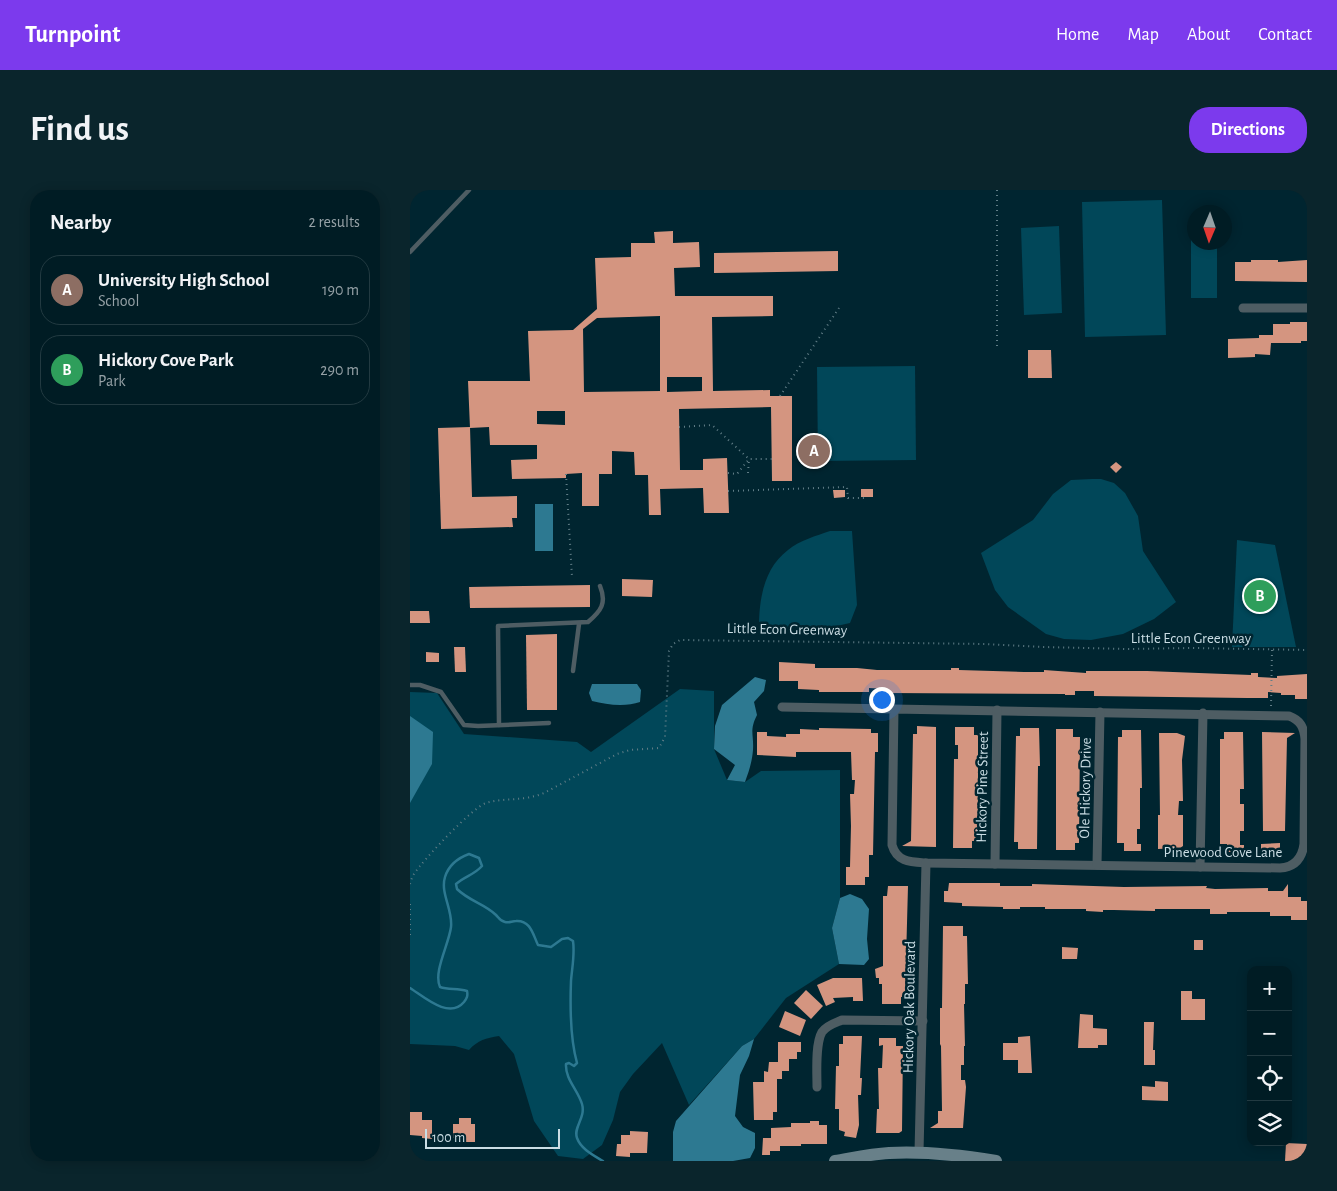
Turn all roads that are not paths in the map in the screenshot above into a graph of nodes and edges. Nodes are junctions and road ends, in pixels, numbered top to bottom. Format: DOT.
graph roads {
  1 [pos="469,190"];
  2 [pos="410,252"];
  3 [pos="1244,308"];
  4 [pos="1307,308"];
  5 [pos="600,586"];
  6 [pos="579,624"];
  7 [pos="573,671"];
  8 [pos="410,685"];
  9 [pos="782,707"];
  10 [pos="894,709"];
  11 [pos="997,710"];
  12 [pos="1100,712"];
  13 [pos="1203,713"];
  14 [pos="549,723"];
  15 [pos="499,725"];
  16 [pos="926,863"];
  17 [pos="995,864"];
  18 [pos="1097,865"];
  19 [pos="1200,867"];
  20 [pos="923,1021"];
  21 [pos="817,1087"];
  22 [pos="919,1152"];
  23 [pos="835,1161"];
  24 [pos="996,1161"];
  1 -- 2 [label="lane"];
  3 -- 4 [label="street"];
  5 -- 6 [label="lane"];
  6 -- 7 [label="lane"];
  6 -- 15 [label="lane"];
  8 -- 15 [label="lane"];
  9 -- 10 [label="street, Pinewood Cove Lane"];
  10 -- 11 [label="street, Pinewood Cove Lane"];
  10 -- 16 [label="street, Pinewood Cove Lane"];
  11 -- 12 [label="street, Pinewood Cove Lane"];
  11 -- 17 [label="street, Hickory Pine Street"];
  12 -- 13 [label="street, Pinewood Cove Lane"];
  12 -- 18 [label="street, Ole Hickory Drive"];
  13 -- 19 [label="street"];
  13 -- 19 [label="street, Pinewood Cove Lane"];
  14 -- 15 [label="lane"];
  16 -- 17 [label="street, Pinewood Cove Lane"];
  16 -- 20 [label="street, Hickory Oak Boulevard"];
  17 -- 18 [label="street, Pinewood Cove Lane"];
  18 -- 19 [label="street, Pinewood Cove Lane"];
  20 -- 21 [label="street"];
  20 -- 22 [label="street, Hickory Oak Boulevard"];
  22 -- 23 [label="street"];
  22 -- 24 [label="street"];
}
